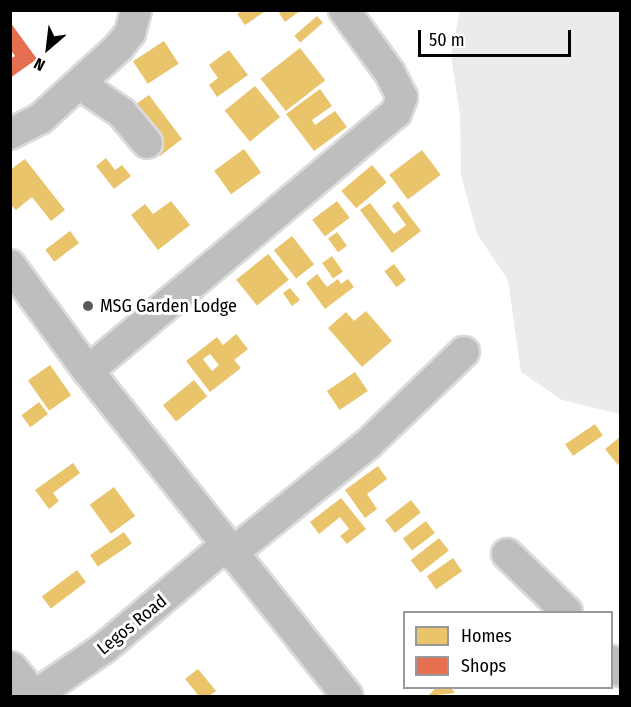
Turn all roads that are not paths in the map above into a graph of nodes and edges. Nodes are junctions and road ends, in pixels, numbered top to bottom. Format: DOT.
graph roads {
  1 [pos="135,10"];
  2 [pos="344,10"];
  3 [pos="81,85"];
  4 [pos="10,134"];
  5 [pos="147,143"];
  6 [pos="10,265"];
  7 [pos="464,352"];
  8 [pos="88,371"];
  9 [pos="228,550"];
  10 [pos="507,554"];
  11 [pos="566,611"];
  12 [pos="10,668"];
  13 [pos="33,696"];
  14 [pos="347,696"];
  1 -- 3 [label="street"];
  2 -- 8 [label="street"];
  3 -- 4 [label="street"];
  3 -- 5 [label="street"];
  6 -- 8 [label="street"];
  7 -- 9 [label="street, Legos Road"];
  8 -- 9 [label="street"];
  9 -- 13 [label="street, Legos Road"];
  9 -- 14 [label="street"];
  10 -- 11 [label="street"];
  12 -- 13 [label="main road"];
}
